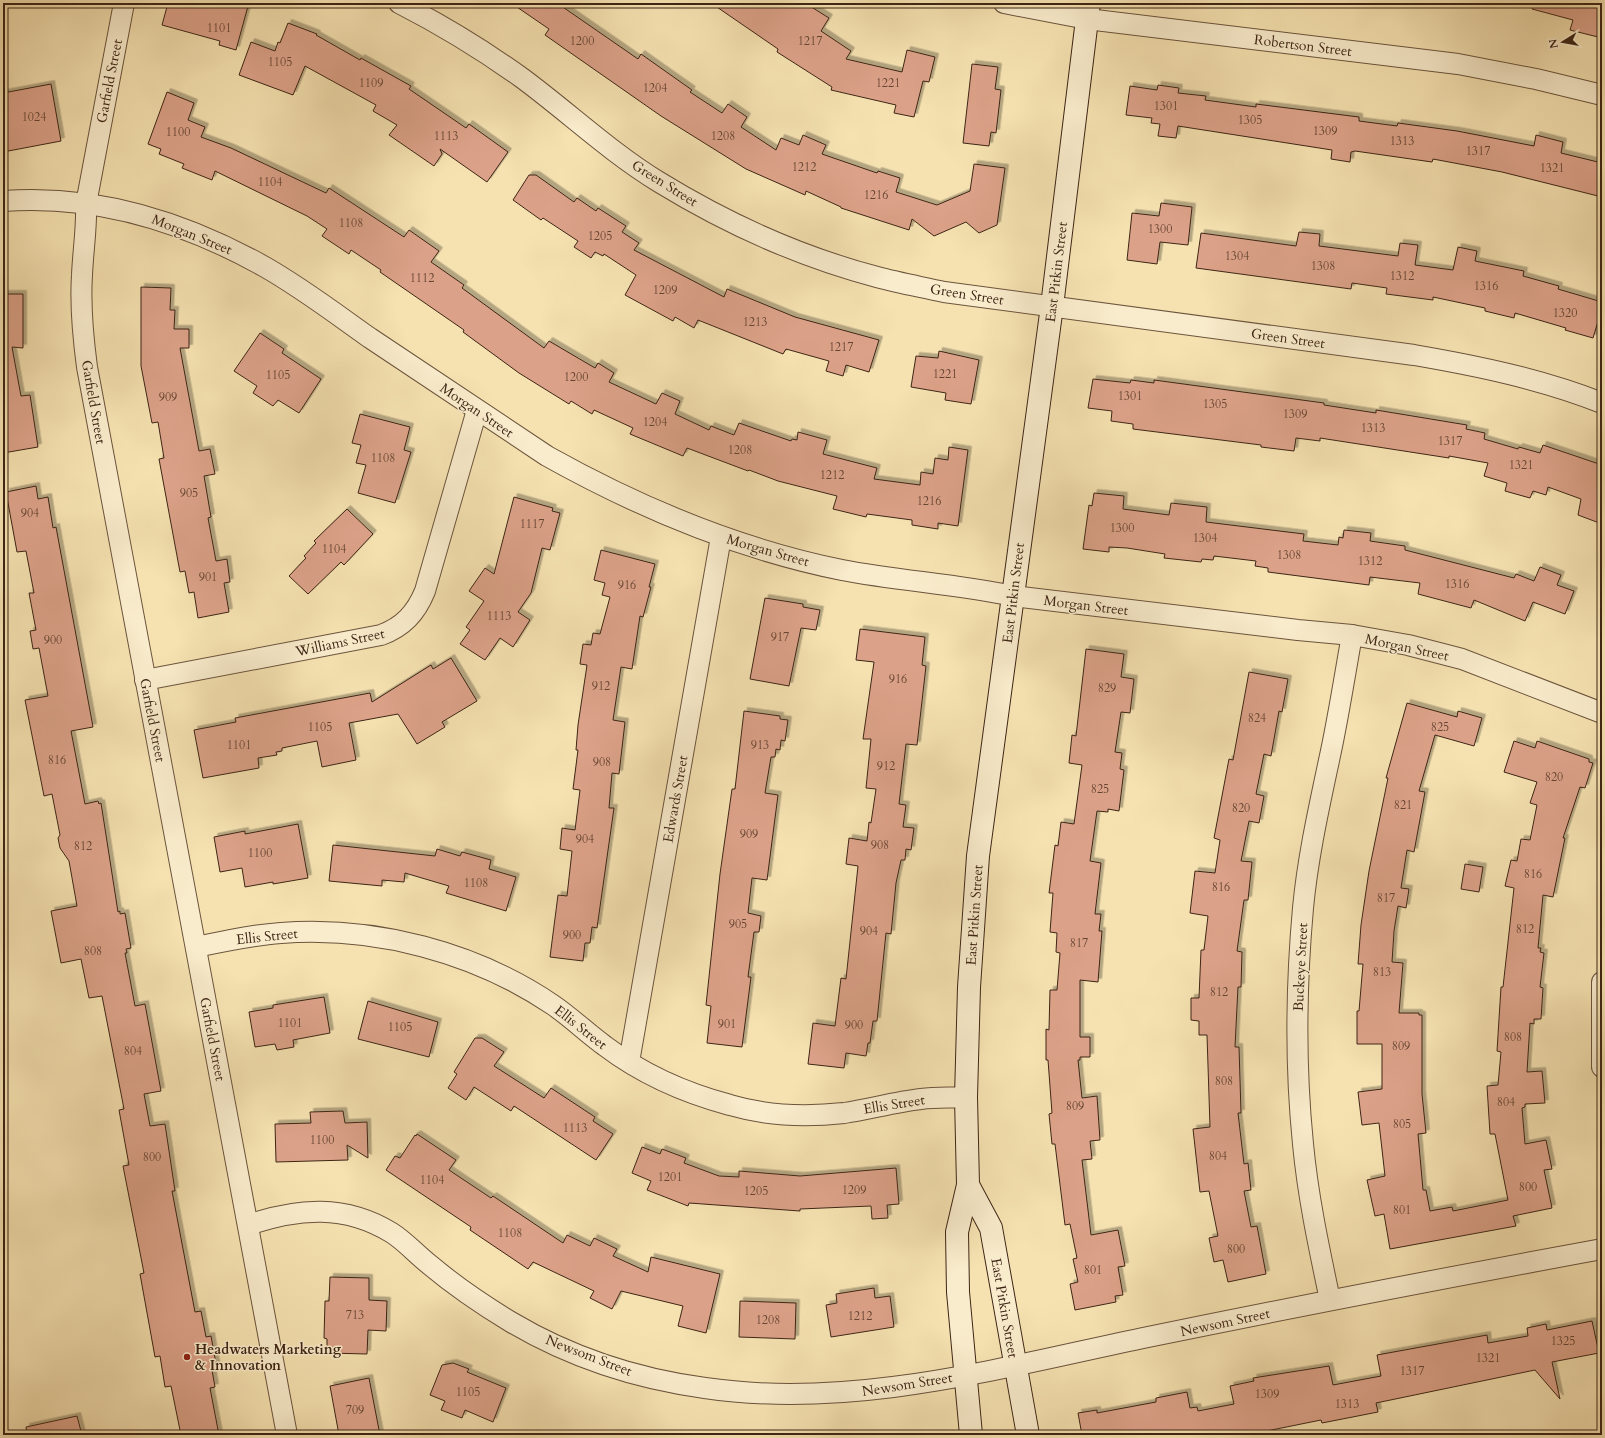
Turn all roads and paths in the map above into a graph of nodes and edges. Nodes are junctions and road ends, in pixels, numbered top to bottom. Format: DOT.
graph roads {
  1 [pos="124,3"];
  2 [pos="399,3"];
  3 [pos="1004,3"];
  4 [pos="1088,11"];
  5 [pos="1602,95"];
  6 [pos="3,201"];
  7 [pos="86,204"];
  8 [pos="1052,306"];
  9 [pos="1602,403"];
  10 [pos="477,410"];
  11 [pos="721,537"];
  12 [pos="1013,596"];
  13 [pos="1352,635"];
  14 [pos="145,680"];
  15 [pos="1602,713"];
  16 [pos="196,947"];
  17 [pos="1602,982"];
  18 [pos="629,1062"];
  19 [pos="1602,1067"];
  20 [pos="966,1097"];
  21 [pos="968,1185"];
  22 [pos="248,1225"];
  23 [pos="1602,1249"];
  24 [pos="1330,1300"];
  25 [pos="1015,1365"];
  26 [pos="966,1375"];
  27 [pos="287,1435"];
  28 [pos="971,1435"];
  29 [pos="1028,1435"];
  1 -- 7 [label="street, Garfield Street"];
  2 -- 8 [label="street, Green Street"];
  3 -- 4 [label="street, Robertson Street"];
  4 -- 5 [label="street, Robertson Street"];
  4 -- 8 [label="street, East Pitkin Street"];
  6 -- 7 [label="street, Morgan Street"];
  7 -- 10 [label="street, Morgan Street"];
  7 -- 14 [label="street, Garfield Street"];
  8 -- 9 [label="street, Green Street"];
  8 -- 12 [label="street, East Pitkin Street"];
  10 -- 11 [label="street, Morgan Street"];
  10 -- 14 [label="street, Williams Street"];
  11 -- 12 [label="street, Morgan Street"];
  11 -- 18 [label="street, Edwards Street"];
  12 -- 13 [label="street, Morgan Street"];
  12 -- 20 [label="street, East Pitkin Street"];
  13 -- 15 [label="street, Morgan Street"];
  13 -- 24 [label="street, Buckeye Street"];
  14 -- 16 [label="street, Garfield Street"];
  16 -- 18 [label="street, Ellis Street"];
  16 -- 22 [label="street, Garfield Street"];
  17 -- 19 [label="street"];
  18 -- 20 [label="street, Ellis Street"];
  20 -- 21 [label="street, East Pitkin Street"];
  21 -- 25 [label="street, East Pitkin Street"];
  21 -- 26 [label="street, East Pitkin Street"];
  22 -- 26 [label="street, Newsom Street"];
  22 -- 27 [label="street, Garfield Street"];
  23 -- 24 [label="street, Newsom Street"];
  24 -- 25 [label="street, Newsom Street"];
  25 -- 26 [label="street, Newsom Street"];
  25 -- 29 [label="street, East Pitkin Street"];
  26 -- 28 [label="street, East Pitkin Street"];
}
